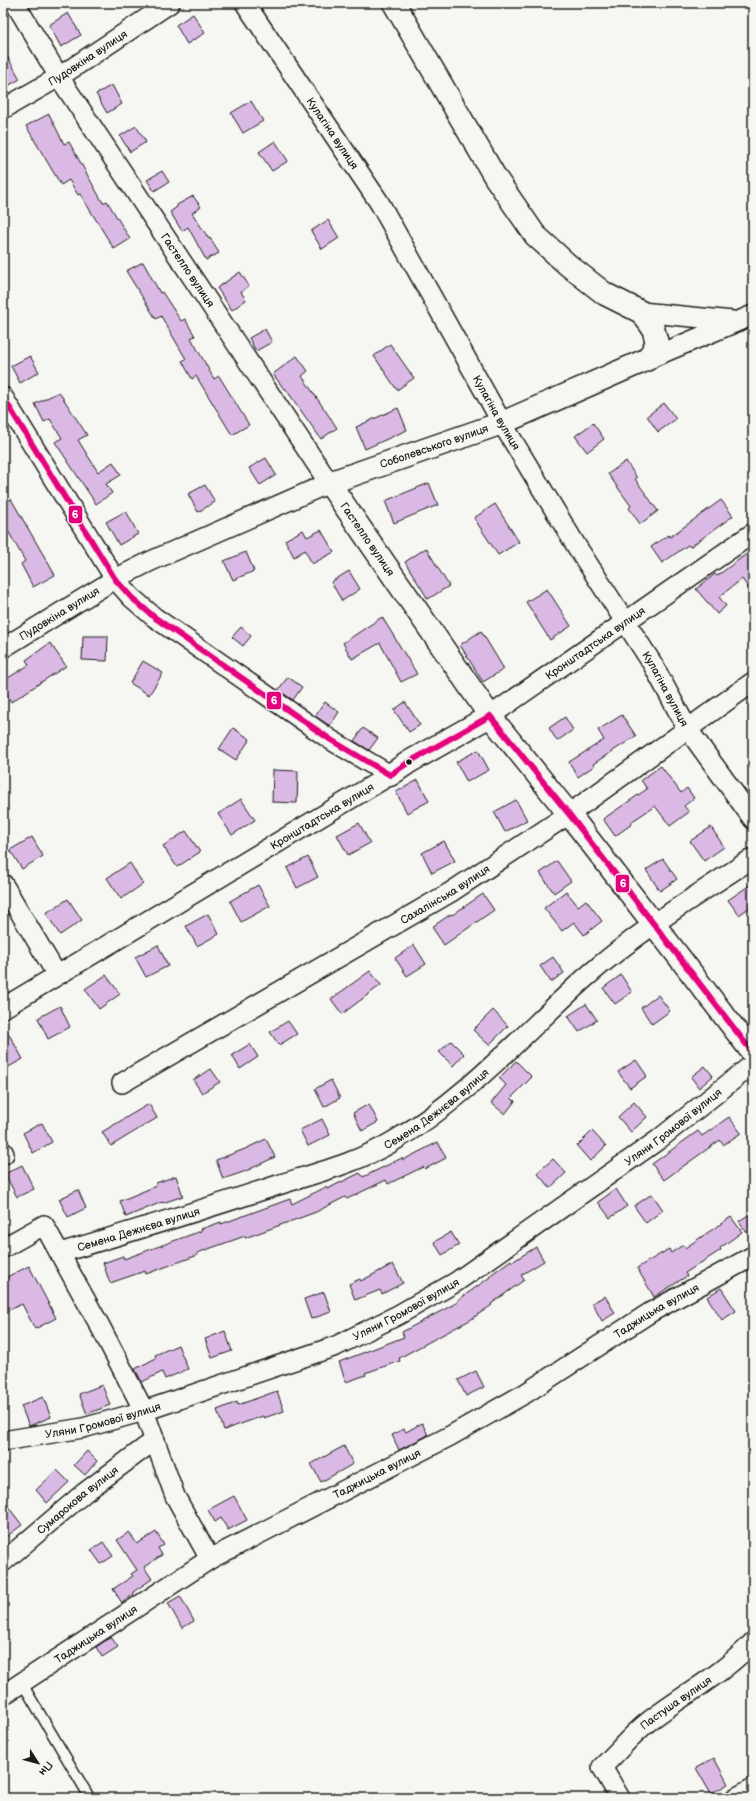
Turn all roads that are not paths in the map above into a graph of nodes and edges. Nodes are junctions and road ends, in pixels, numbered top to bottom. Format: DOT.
graph roads {
  1 [pos="15,3"];
  2 [pos="170,3"];
  3 [pos="245,3"];
  4 [pos="394,3"];
  5 [pos="59,77"];
  6 [pos="3,109"];
  7 [pos="641,312"];
  8 [pos="753,315"];
  9 [pos="735,321"];
  10 [pos="648,359"];
  11 [pos="3,397"];
  12 [pos="502,423"];
  13 [pos="329,483"];
  14 [pos="753,533"];
  15 [pos="116,579"];
  16 [pos="625,621"];
  17 [pos="3,648"];
  18 [pos="753,682"];
  19 [pos="490,716"];
  20 [pos="687,728"];
  21 [pos="390,775"];
  22 [pos="569,814"];
  23 [pos="753,819"];
  24 [pos="753,858"];
  25 [pos="3,884"];
  26 [pos="654,923"];
  27 [pos="57,975"];
  28 [pos="3,1008"];
  29 [pos="753,1053"];
  30 [pos="753,1064"];
  31 [pos="122,1083"];
  32 [pos="3,1248"];
  33 [pos="60,1253"];
  34 [pos="753,1256"];
  35 [pos="144,1411"];
  36 [pos="155,1440"];
  37 [pos="3,1441"];
  38 [pos="210,1559"];
  39 [pos="3,1562"];
  40 [pos="753,1642"];
  41 [pos="22,1683"];
  42 [pos="3,1695"];
  43 [pos="753,1788"];
  44 [pos="90,1798"];
  45 [pos="620,1798"];
  46 [pos="735,1798"];
  1 -- 5 [label="street, Гастелло вулиця"];
  2 -- 5 [label="street, Пудовкіна вулиця"];
  3 -- 12 [label="street, Кулагіна вулиця"];
  4 -- 7 [label="street"];
  5 -- 6 [label="street, Пудовкіна вулиця"];
  5 -- 13 [label="street, Гастелло вулиця"];
  7 -- 9 [label="street"];
  7 -- 10 [label="street"];
  8 -- 9 [label="street, Соболевського вулиця"];
  9 -- 10 [label="street, Соболевського вулиця"];
  10 -- 12 [label="street, Соболевського вулиця"];
  11 -- 15 [label="street"];
  12 -- 13 [label="street, Соболевського вулиця"];
  12 -- 16 [label="street, Кулагіна вулиця"];
  13 -- 15 [label="street, Соболевського вулиця"];
  13 -- 19 [label="street, Гастелло вулиця"];
  14 -- 16 [label="street, Кронштадтська вулиця"];
  15 -- 17 [label="street, Пудовкіна вулиця"];
  15 -- 21 [label="street"];
  16 -- 19 [label="street, Кронштадтська вулиця"];
  16 -- 20 [label="street, Кулагіна вулиця"];
  18 -- 20 [label="street, Сахалінська вулиця"];
  19 -- 21 [label="street, Кронштадтська вулиця"];
  19 -- 22 [label="street, Гастелло вулиця"];
  20 -- 22 [label="street, Сахалінська вулиця"];
  20 -- 23 [label="street, Кулагіна вулиця"];
  21 -- 27 [label="street, Кронштадтська вулиця"];
  22 -- 26 [label="street, Гастелло вулиця"];
  22 -- 31 [label="street, Сахалінська вулиця"];
  24 -- 26 [label="street, Семена Дежнєва вулиця"];
  25 -- 27 [label="street"];
  26 -- 29 [label="street, Гастелло вулиця"];
  26 -- 33 [label="street, Семена Дежнєва вулиця"];
  27 -- 28 [label="street, Кронштадтська вулиця"];
  30 -- 35 [label="street, Уляни Громової вулиця"];
  32 -- 33 [label="street"];
  33 -- 35 [label="street"];
  34 -- 38 [label="street, Таджицька вулиця"];
  35 -- 36 [label="street"];
  35 -- 37 [label="street, Уляни Громової вулиця"];
  36 -- 38 [label="street"];
  36 -- 39 [label="street, Сумарокова вулиця"];
  38 -- 41 [label="street, Таджицька вулиця"];
  40 -- 45 [label="street, Пастуша вулиця"];
  41 -- 42 [label="street, Таджицька вулиця"];
  41 -- 44 [label="lane"];
  43 -- 46 [label="street"];
}
